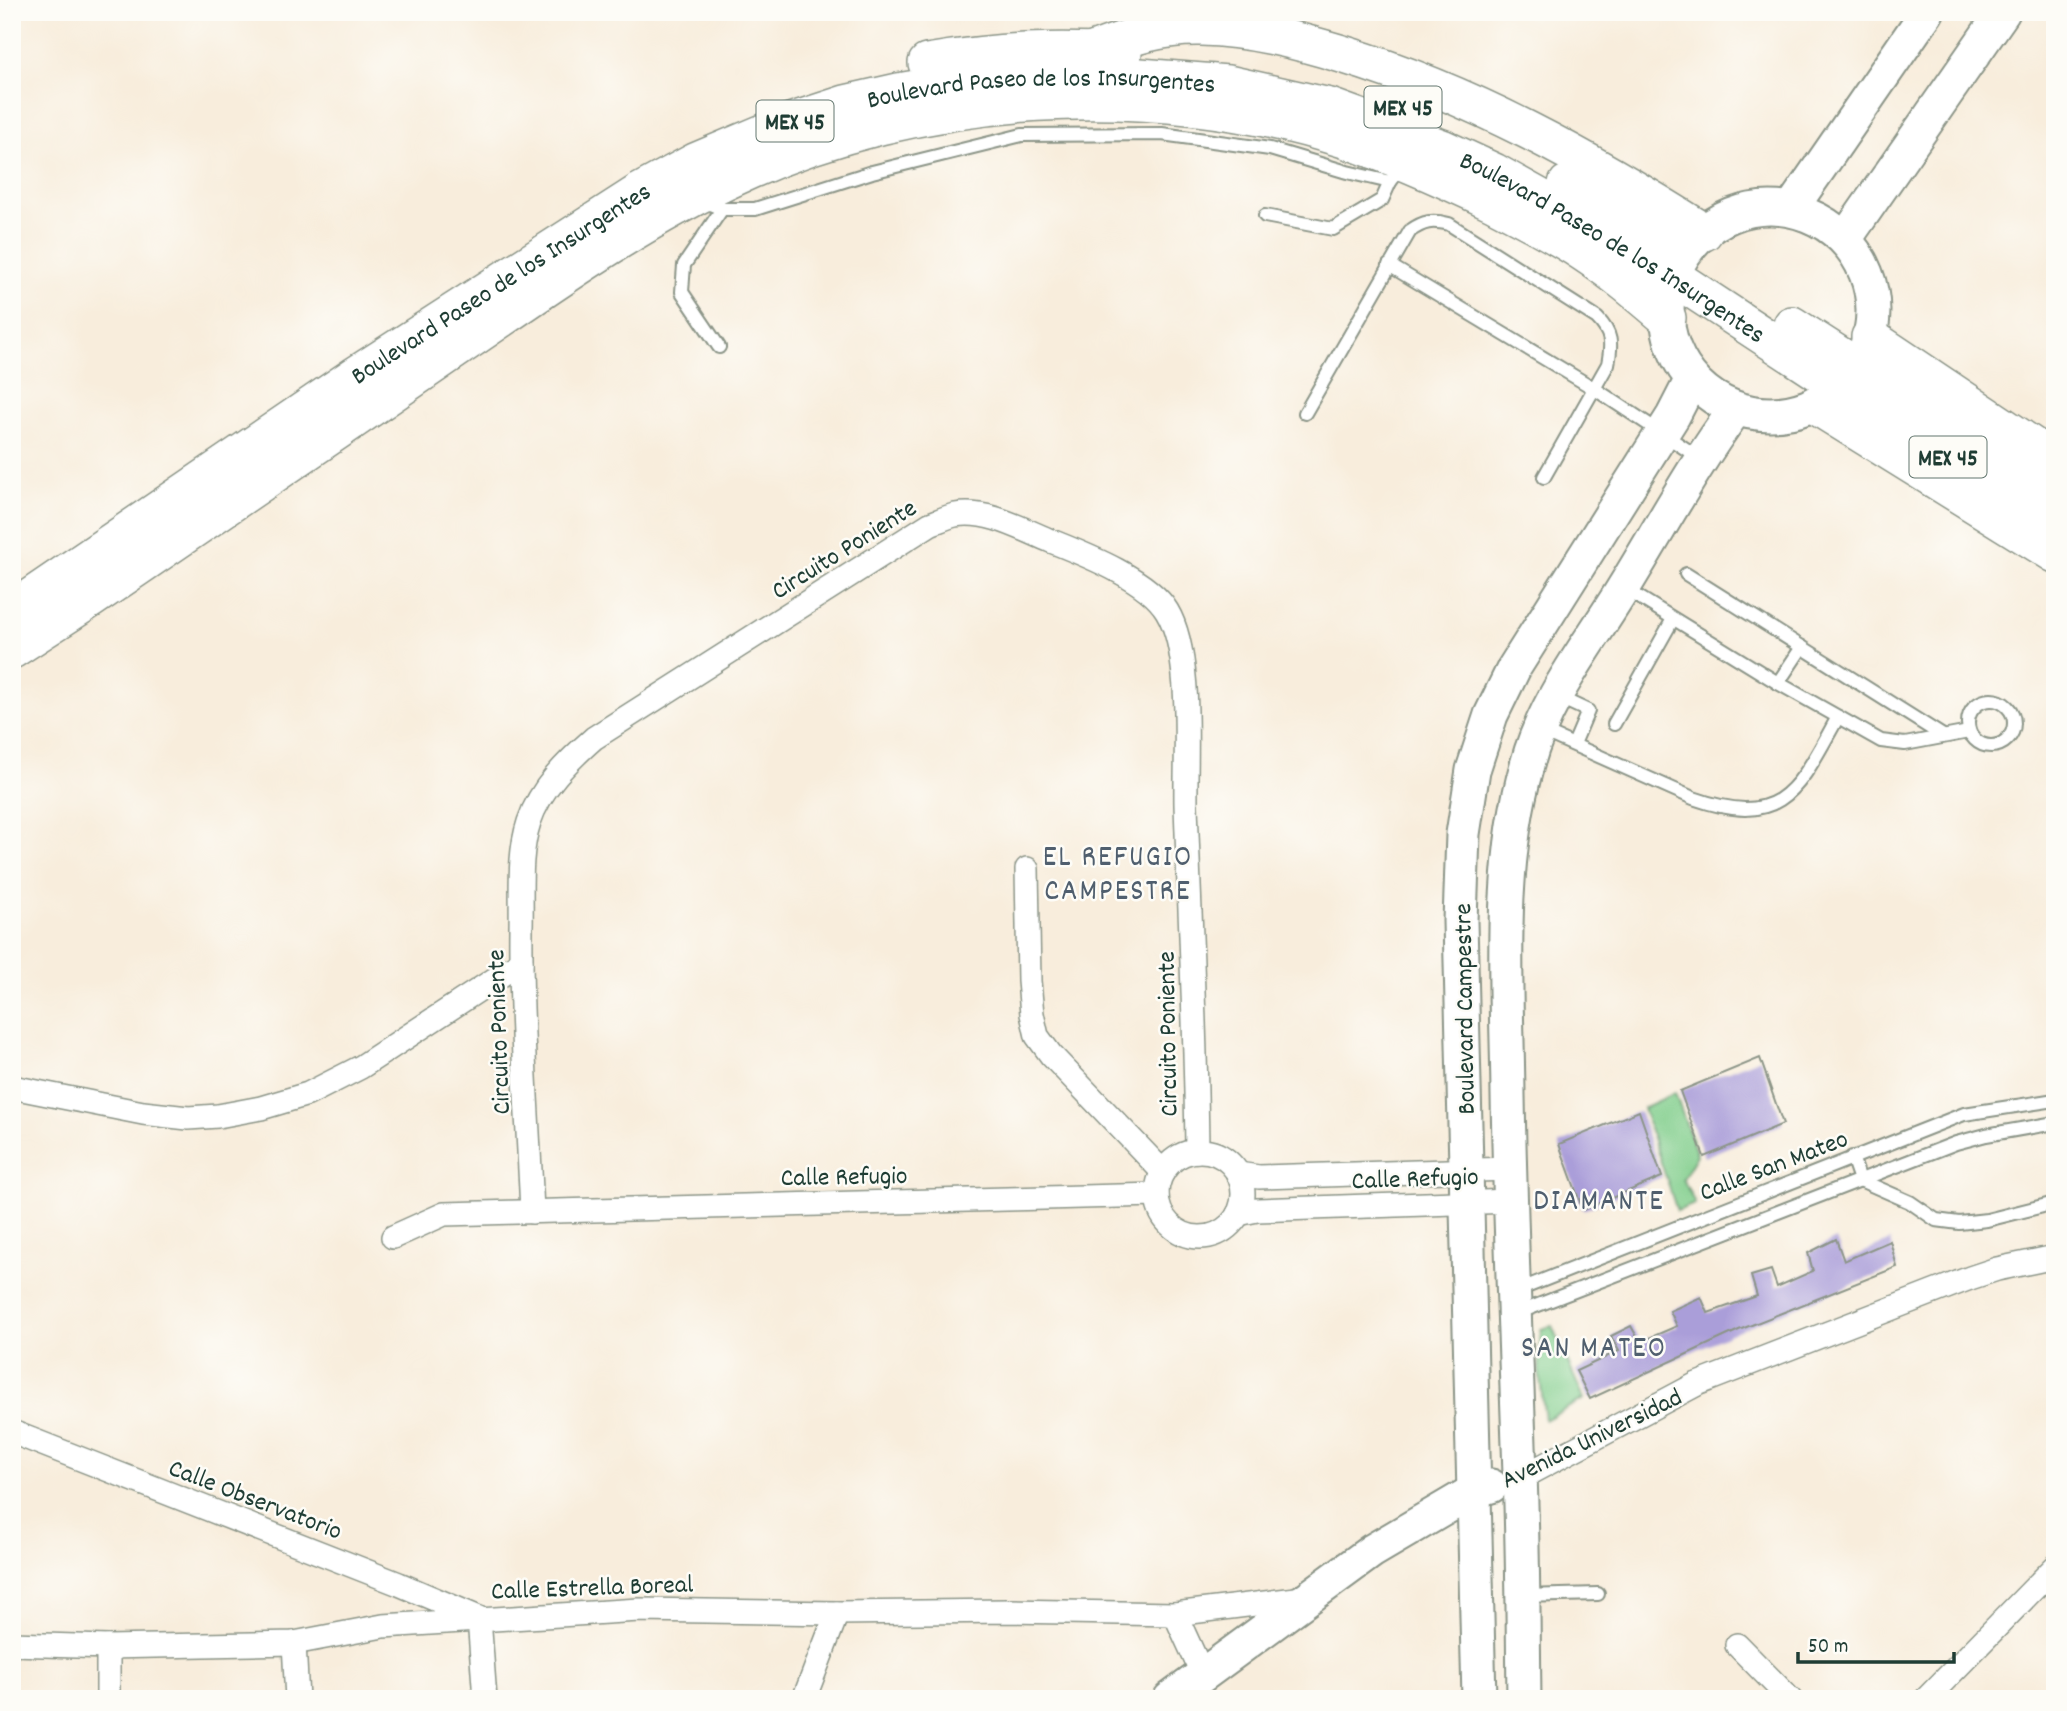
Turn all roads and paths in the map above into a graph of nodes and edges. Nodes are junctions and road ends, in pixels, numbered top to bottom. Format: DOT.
graph roads {
  1 [pos="1927,12"];
  2 [pos="2003,12"];
  3 [pos="1201,26"];
  4 [pos="1092,51"];
  5 [pos="1180,80"];
  6 [pos="1397,173"];
  7 [pos="707,203"];
  8 [pos="1791,209"];
  9 [pos="1265,216"];
  10 [pos="1845,239"];
  11 [pos="1686,255"];
  12 [pos="1389,265"];
  13 [pos="1667,318"];
  14 [pos="719,347"];
  15 [pos="1846,374"];
  16 [pos="1692,379"];
  17 [pos="1595,389"];
  18 [pos="1737,409"];
  19 [pos="1305,414"];
  20 [pos="1662,433"];
  21 [pos="1701,460"];
  22 [pos="2055,461"];
  23 [pos="1544,477"];
  24 [pos="2055,495"];
  25 [pos="2055,527"];
  26 [pos="2055,555"];
  27 [pos="1686,574"];
  28 [pos="12,585"];
  29 [pos="1624,588"];
  30 [pos="12,610"];
  31 [pos="1673,619"];
  32 [pos="1802,647"];
  33 [pos="12,650"];
  34 [pos="1778,683"];
  35 [pos="1555,695"];
  36 [pos="1838,717"];
  37 [pos="1614,724"];
  38 [pos="1539,729"];
  39 [pos="1969,732"];
  40 [pos="1943,736"];
  41 [pos="1574,744"];
  42 [pos="1027,869"];
  43 [pos="521,962"];
  44 [pos="12,1087"];
  45 [pos="2055,1100"];
  46 [pos="2055,1123"];
  47 [pos="1197,1151"];
  48 [pos="1852,1157"];
  49 [pos="1465,1171"];
  50 [pos="1163,1172"];
  51 [pos="1238,1174"];
  52 [pos="1860,1180"];
  53 [pos="1510,1185"];
  54 [pos="1157,1195"];
  55 [pos="1466,1203"];
  56 [pos="2055,1203"];
  57 [pos="531,1212"];
  58 [pos="1238,1214"];
  59 [pos="1697,1218"];
  60 [pos="393,1237"];
  61 [pos="1704,1239"];
  62 [pos="2055,1257"];
  63 [pos="1513,1304"];
  64 [pos="12,1432"];
  65 [pos="1520,1478"];
  66 [pos="1474,1491"];
  67 [pos="2055,1567"];
  68 [pos="1598,1594"];
  69 [pos="1522,1596"];
  70 [pos="1308,1598"];
  71 [pos="838,1613"];
  72 [pos="1175,1614"];
  73 [pos="479,1618"];
  74 [pos="294,1643"];
  75 [pos="12,1644"];
  76 [pos="1737,1645"];
  77 [pos="107,1647"];
  78 [pos="1203,1675"];
  79 [pos="108,1699"];
  80 [pos="297,1699"];
  81 [pos="485,1699"];
  82 [pos="804,1699"];
  83 [pos="1170,1699"];
  84 [pos="1479,1699"];
  85 [pos="1524,1699"];
  86 [pos="1790,1699"];
  87 [pos="1926,1699"];
  1 -- 8 [label="street"];
  2 -- 10 [label="street"];
  3 -- 4 [label="main road"];
  3 -- 5 [label="main road"];
  3 -- 11 [label="main road"];
  4 -- 5 [label="main road, Boulevard Paseo de los Insurgentes / MEX 45"];
  4 -- 28 [label="main road, Boulevard Paseo de los Insurgentes / MEX 45"];
  5 -- 6 [label="main road"];
  5 -- 7 [label="main road"];
  5 -- 11 [label="main road, Boulevard Paseo de los Insurgentes / MEX 45"];
  5 -- 30 [label="main road, Boulevard Paseo de los Insurgentes / MEX 45"];
  6 -- 7 [label="lane"];
  6 -- 9 [label="lane"];
  6 -- 13 [label="main road"];
  7 -- 14 [label="lane"];
  7 -- 33 [label="main road"];
  8 -- 10 [label="street"];
  8 -- 11 [label="street"];
  10 -- 15 [label="street"];
  11 -- 13 [label="street"];
  11 -- 15 [label="main road, Boulevard Paseo de los Insurgentes / MEX 45"];
  12 -- 17 [label="lane"];
  12 -- 17 [label="lane"];
  12 -- 19 [label="lane"];
  13 -- 16 [label="street"];
  15 -- 18 [label="street"];
  15 -- 22 [label="main road"];
  15 -- 24 [label="main road, Boulevard Paseo de los Insurgentes / MEX 45"];
  15 -- 25 [label="main road, Boulevard Paseo de los Insurgentes / MEX 45"];
  15 -- 26 [label="main road"];
  16 -- 18 [label="street"];
  16 -- 20 [label="street, Boulevard Campestre"];
  17 -- 20 [label="lane"];
  17 -- 23 [label="lane"];
  18 -- 21 [label="street, Boulevard Campestre"];
  20 -- 21 [label="lane"];
  20 -- 49 [label="street, Boulevard Campestre"];
  21 -- 29 [label="street, Boulevard Campestre"];
  27 -- 32 [label="lane"];
  29 -- 31 [label="lane"];
  29 -- 35 [label="street, Boulevard Campestre"];
  31 -- 34 [label="lane"];
  31 -- 37 [label="lane"];
  32 -- 34 [label="lane"];
  32 -- 40 [label="lane"];
  34 -- 36 [label="lane"];
  35 -- 38 [label="street, Boulevard Campestre"];
  35 -- 41 [label="lane"];
  36 -- 40 [label="lane"];
  36 -- 41 [label="lane"];
  38 -- 41 [label="lane"];
  38 -- 53 [label="street, Boulevard Campestre"];
  39 -- 40 [label="lane"];
  42 -- 50 [label="street"];
  43 -- 44 [label="street"];
  43 -- 47 [label="street, Circuito Poniente"];
  43 -- 57 [label="street, Circuito Poniente"];
  45 -- 48 [label="lane, Calle San Mateo"];
  46 -- 52 [label="lane, Calle San Mateo"];
  47 -- 50 [label="street"];
  47 -- 51 [label="street"];
  48 -- 52 [label="lane"];
  48 -- 59 [label="lane, Calle San Mateo"];
  49 -- 51 [label="street, Calle Refugio"];
  49 -- 53 [label="street, Calle Refugio"];
  49 -- 55 [label="street, Boulevard Campestre"];
  50 -- 54 [label="street"];
  51 -- 58 [label="street"];
  52 -- 56 [label="lane"];
  52 -- 61 [label="lane, Calle San Mateo"];
  53 -- 55 [label="street, Calle Refugio"];
  53 -- 63 [label="street, Boulevard Campestre"];
  54 -- 57 [label="street, Calle Refugio"];
  54 -- 58 [label="street"];
  55 -- 58 [label="street, Calle Refugio"];
  55 -- 66 [label="street, Boulevard Campestre"];
  57 -- 60 [label="street, Calle Refugio"];
  59 -- 61 [label="lane"];
  59 -- 63 [label="lane, Calle San Mateo"];
  61 -- 63 [label="lane, Calle San Mateo"];
  62 -- 65 [label="street, Avenida Universidad"];
  63 -- 65 [label="street, Boulevard Campestre"];
  64 -- 73 [label="street, Calle Observatorio"];
  65 -- 66 [label="street, Avenida Universidad"];
  65 -- 69 [label="street, Boulevard Campestre"];
  66 -- 70 [label="street, Avenida Universidad"];
  66 -- 84 [label="street, Boulevard Campestre"];
  67 -- 87 [label="street"];
  68 -- 69 [label="lane"];
  69 -- 85 [label="street, Boulevard Campestre"];
  70 -- 72 [label="street, Calle Estrella Boreal"];
  70 -- 78 [label="street, Avenida Universidad"];
  71 -- 72 [label="street, Calle Estrella Boreal"];
  71 -- 73 [label="street, Calle Estrella Boreal"];
  71 -- 82 [label="street"];
  72 -- 78 [label="street"];
  73 -- 74 [label="street, Calle Estrella Boreal"];
  73 -- 81 [label="street"];
  74 -- 77 [label="street, Calle Estrella Boreal"];
  74 -- 80 [label="street"];
  75 -- 77 [label="street, Calle Estrella Boreal"];
  76 -- 86 [label="street"];
  77 -- 79 [label="street"];
  78 -- 83 [label="street, Avenida Universidad"];
}
